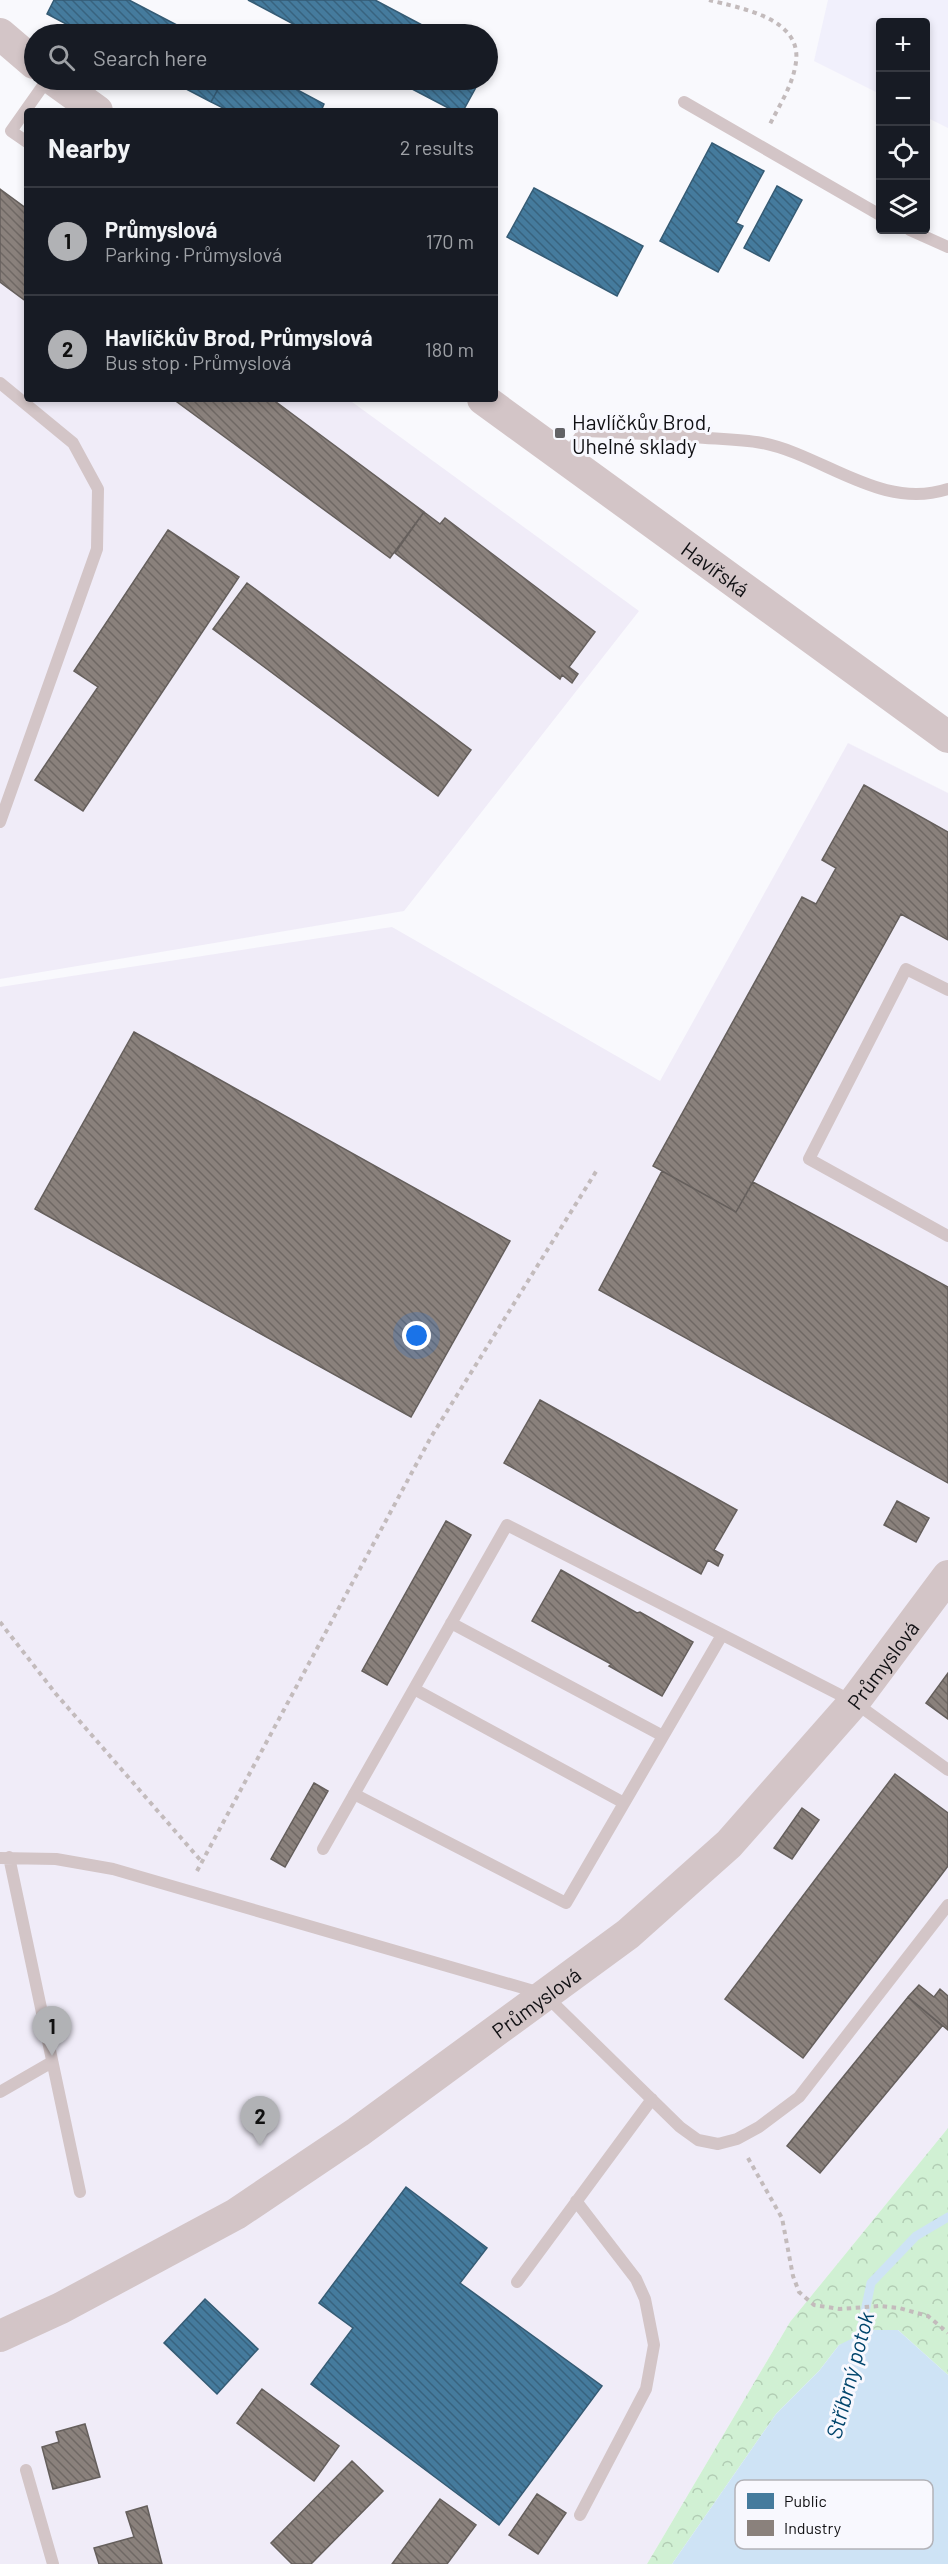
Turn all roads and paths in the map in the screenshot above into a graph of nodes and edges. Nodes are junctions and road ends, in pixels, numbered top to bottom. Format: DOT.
graph roads {
  1 [pos="709,0"];
  2 [pos="0,34"];
  3 [pos="24,54"];
  4 [pos="40,90"];
  5 [pos="68,90"];
  6 [pos="684,102"];
  7 [pos="27,108"];
  8 [pos="93,108"];
  9 [pos="24,113"];
  10 [pos="24,140"];
  11 [pos="759,145"];
  12 [pos="876,213"];
  13 [pos="919,234"];
  14 [pos="948,247"];
  15 [pos="0,383"];
  16 [pos="487,402"];
  17 [pos="565,459"];
  18 [pos="948,489"];
  19 [pos="948,737"];
  20 [pos="0,822"];
  21 [pos="948,990"];
  22 [pos="597,1170"];
  23 [pos="948,1236"];
  24 [pos="948,1576"];
  25 [pos="0,1622"];
  26 [pos="451,1623"];
  27 [pos="722,1635"];
  28 [pos="414,1689"];
  29 [pos="854,1702"];
  30 [pos="663,1736"];
  31 [pos="948,1770"];
  32 [pos="354,1794"];
  33 [pos="624,1803"];
  34 [pos="323,1849"];
  35 [pos="5,1857"];
  36 [pos="202,1862"];
  37 [pos="187,1890"];
  38 [pos="948,1905"];
  39 [pos="544,1994"];
  40 [pos="52,2062"];
  41 [pos="0,2092"];
  42 [pos="652,2099"];
  43 [pos="737,2139"];
  44 [pos="80,2192"];
  45 [pos="576,2201"];
  46 [pos="517,2282"];
  47 [pos="948,2333"];
  48 [pos="0,2336"];
  49 [pos="26,2470"];
  50 [pos="580,2515"];
  51 [pos="53,2564"];
  1 -- 11 [label="path"];
  2 -- 3 [label="street"];
  4 -- 7 [label="lane"];
  5 -- 8 [label="street"];
  6 -- 11 [label="lane"];
  9 -- 10 [label="lane"];
  11 -- 12 [label="lane"];
  13 -- 14 [label="lane"];
  15 -- 20 [label="lane"];
  16 -- 17 [label="street, Havířská"];
  17 -- 18 [label="lane"];
  17 -- 19 [label="street, Havířská"];
  21 -- 23 [label="lane"];
  22 -- 36 [label="path"];
  24 -- 29 [label="street, Průmyslová"];
  25 -- 36 [label="path"];
  26 -- 27 [label="lane"];
  26 -- 28 [label="lane"];
  26 -- 30 [label="lane"];
  27 -- 29 [label="lane"];
  27 -- 30 [label="lane"];
  28 -- 32 [label="lane"];
  28 -- 33 [label="lane"];
  29 -- 31 [label="lane"];
  29 -- 39 [label="street, Průmyslová"];
  30 -- 33 [label="lane"];
  32 -- 33 [label="lane"];
  32 -- 34 [label="lane"];
  35 -- 37 [label="lane"];
  35 -- 40 [label="lane"];
  36 -- 37 [label="path"];
  37 -- 39 [label="lane"];
  38 -- 43 [label="lane"];
  39 -- 42 [label="lane"];
  39 -- 48 [label="street, Průmyslová"];
  40 -- 41 [label="lane"];
  40 -- 44 [label="lane"];
  42 -- 43 [label="lane"];
  42 -- 45 [label="lane"];
  43 -- 47 [label="path"];
  45 -- 46 [label="lane"];
  45 -- 50 [label="lane"];
  49 -- 51 [label="lane"];
}
